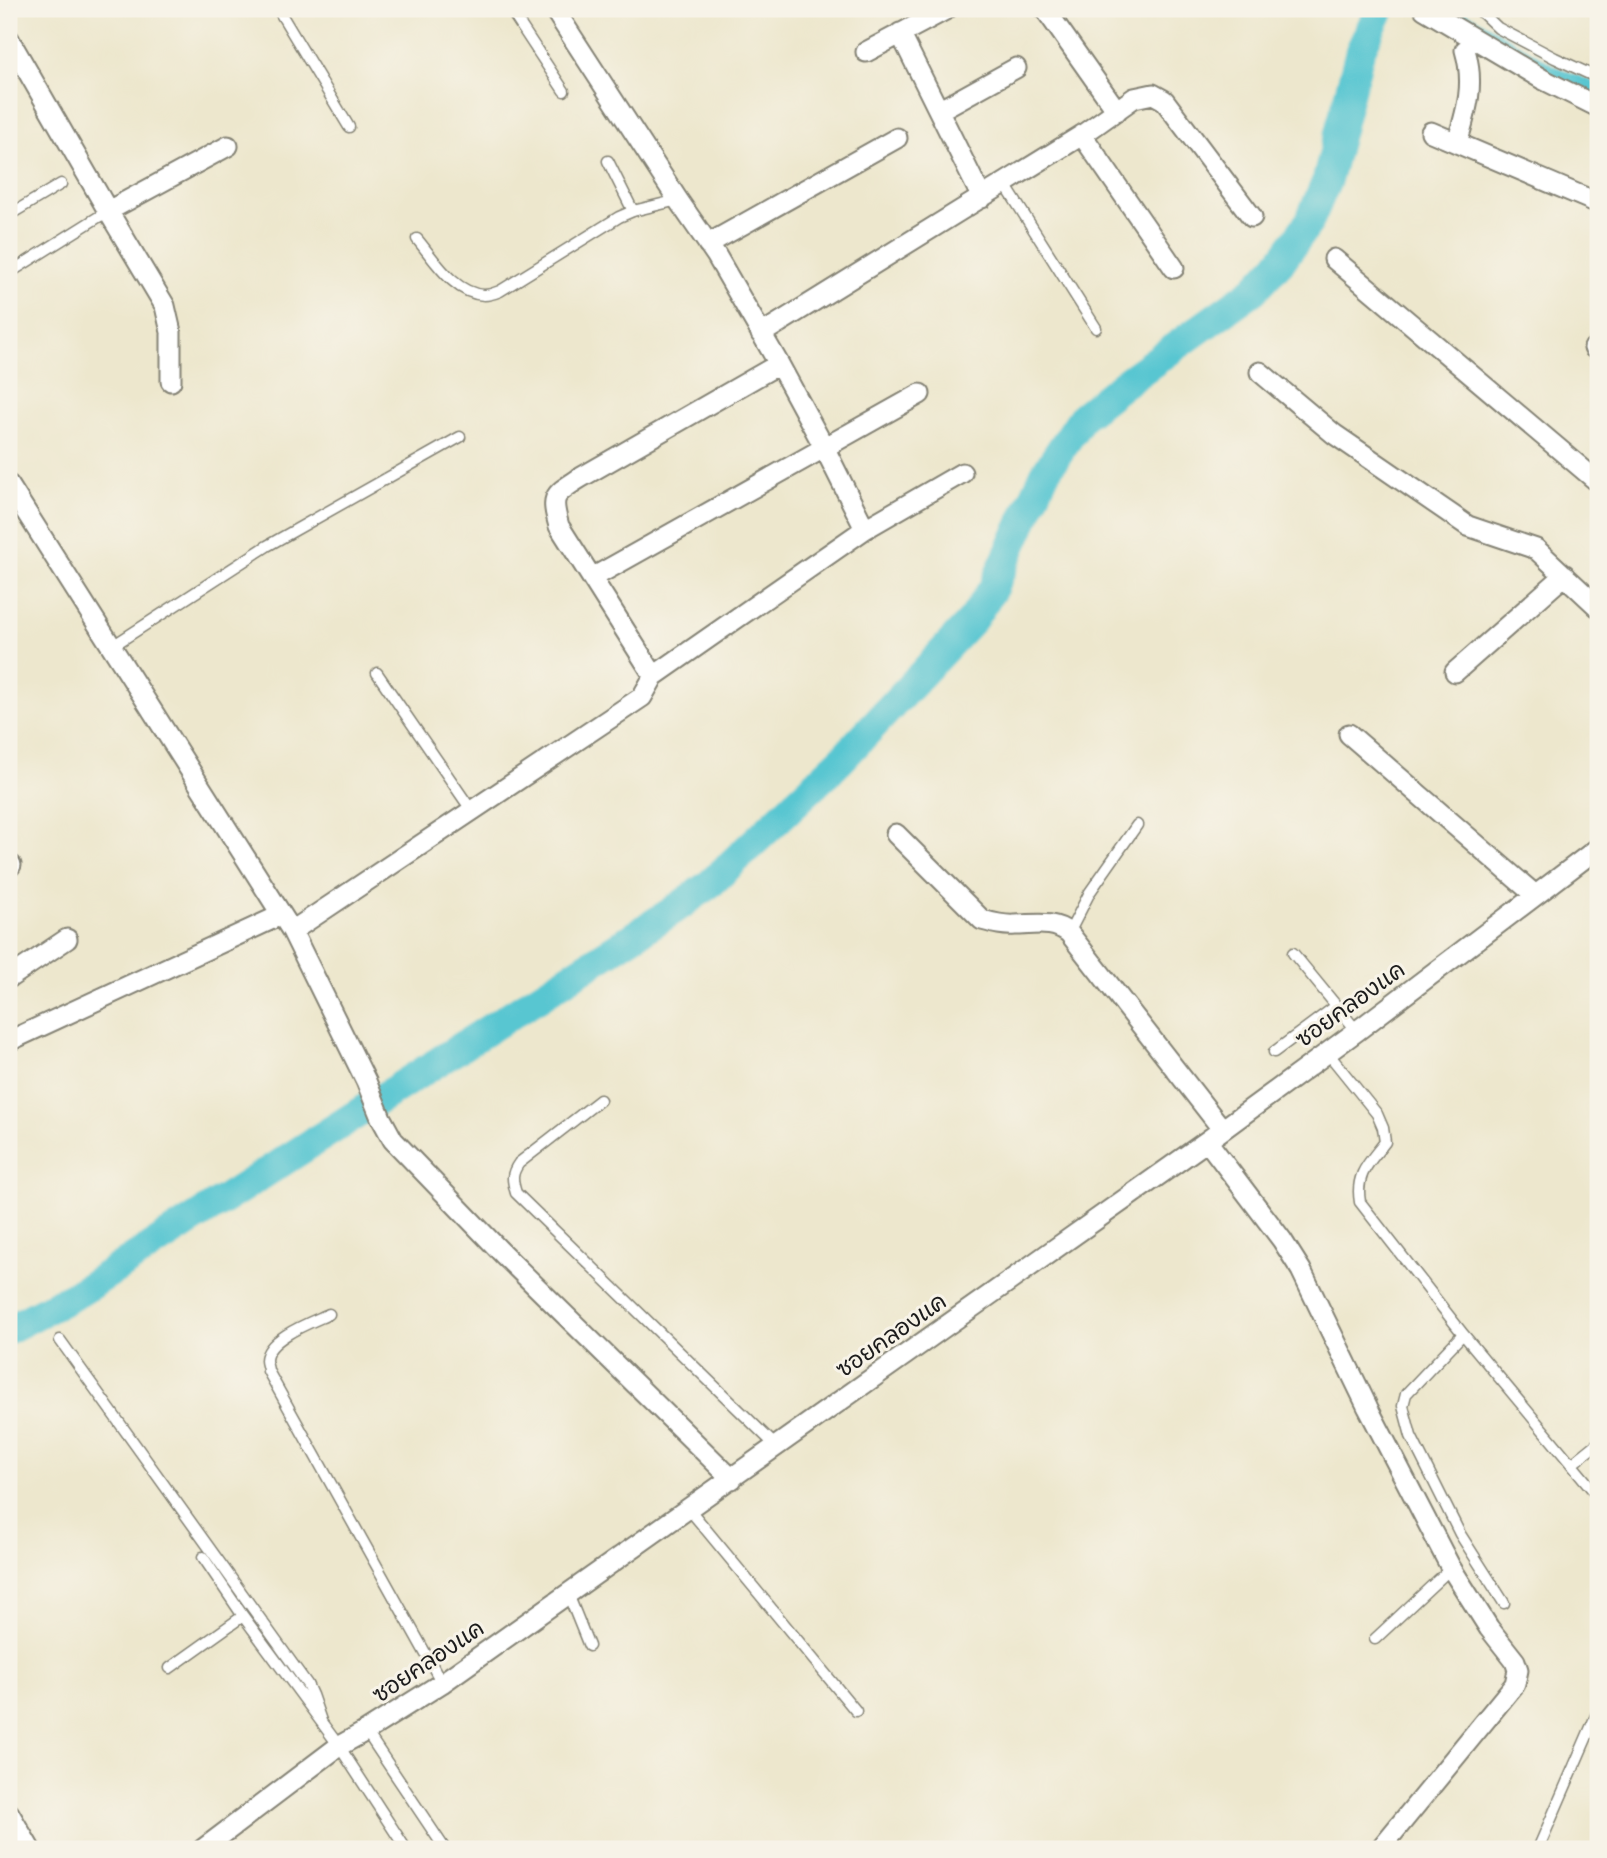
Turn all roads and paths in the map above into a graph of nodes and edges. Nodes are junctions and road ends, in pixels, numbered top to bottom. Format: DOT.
graph roads {
  1 [pos="278,9"];
  2 [pos="510,9"];
  3 [pos="554,9"];
  4 [pos="947,9"];
  5 [pos="1045,9"];
  6 [pos="1424,9"];
  7 [pos="1478,9"];
  8 [pos="900,33"];
  9 [pos="9,39"];
  10 [pos="1465,50"];
  11 [pos="866,52"];
  12 [pos="1016,68"];
  13 [pos="1598,78"];
  14 [pos="564,92"];
  15 [pos="1598,107"];
  16 [pos="940,110"];
  17 [pos="1117,111"];
  18 [pos="349,127"];
  19 [pos="1431,132"];
  20 [pos="1082,135"];
  21 [pos="897,138"];
  22 [pos="1457,142"];
  23 [pos="228,146"];
  24 [pos="608,161"];
  25 [pos="1004,182"];
  26 [pos="61,184"];
  27 [pos="982,198"];
  28 [pos="678,200"];
  29 [pos="1598,203"];
  30 [pos="108,211"];
  31 [pos="633,211"];
  32 [pos="9,215"];
  33 [pos="1252,217"];
  34 [pos="417,239"];
  35 [pos="708,244"];
  36 [pos="1334,259"];
  37 [pos="1174,268"];
  38 [pos="9,273"];
  39 [pos="1096,328"];
  40 [pos="761,334"];
  41 [pos="779,364"];
  42 [pos="1260,372"];
  43 [pos="171,380"];
  44 [pos="920,394"];
  45 [pos="460,437"];
  46 [pos="824,447"];
  47 [pos="962,472"];
  48 [pos="1598,482"];
  49 [pos="9,485"];
  50 [pos="865,529"];
  51 [pos="1566,575"];
  52 [pos="592,578"];
  53 [pos="1598,607"];
  54 [pos="111,647"];
  55 [pos="1455,672"];
  56 [pos="377,673"];
  57 [pos="654,676"];
  58 [pos="1349,734"];
  59 [pos="472,811"];
  60 [pos="1137,825"];
  61 [pos="896,834"];
  62 [pos="1595,857"];
  63 [pos="1535,895"];
  64 [pos="281,915"];
  65 [pos="292,932"];
  66 [pos="1069,933"];
  67 [pos="67,939"];
  68 [pos="1293,953"];
  69 [pos="9,978"];
  70 [pos="1336,1006"];
  71 [pos="1357,1031"];
  72 [pos="11,1036"];
  73 [pos="1274,1052"];
  74 [pos="1326,1052"];
  75 [pos="600,1100"];
  76 [pos="1214,1135"];
  77 [pos="329,1314"];
  78 [pos="1463,1334"];
  79 [pos="60,1340"];
  80 [pos="1598,1443"];
  81 [pos="776,1447"];
  82 [pos="1572,1464"];
  83 [pos="732,1479"];
  84 [pos="1598,1496"];
  85 [pos="689,1509"];
  86 [pos="203,1557"];
  87 [pos="1451,1568"];
  88 [pos="568,1594"];
  89 [pos="1504,1603"];
  90 [pos="243,1616"];
  91 [pos="1375,1639"];
  92 [pos="589,1646"];
  93 [pos="170,1668"];
  94 [pos="442,1683"];
  95 [pos="856,1711"];
  96 [pos="1598,1711"];
  97 [pos="321,1721"];
  98 [pos="366,1731"];
  99 [pos="339,1746"];
  100 [pos="9,1814"];
  101 [pos="30,1849"];
  102 [pos="203,1849"];
  103 [pos="406,1849"];
  104 [pos="445,1849"];
  105 [pos="1380,1849"];
  106 [pos="1538,1849"];
  1 -- 18 [label="lane"];
  2 -- 14 [label="lane"];
  3 -- 28 [label="street"];
  4 -- 8 [label="street"];
  5 -- 17 [label="street"];
  6 -- 15 [label="street"];
  7 -- 13 [label="lane"];
  8 -- 11 [label="street"];
  8 -- 16 [label="street"];
  9 -- 30 [label="street"];
  10 -- 22 [label="street"];
  12 -- 16 [label="street"];
  16 -- 27 [label="street"];
  17 -- 20 [label="street"];
  17 -- 33 [label="street"];
  19 -- 22 [label="street"];
  20 -- 25 [label="street"];
  20 -- 37 [label="street"];
  21 -- 35 [label="street"];
  22 -- 29 [label="street"];
  23 -- 30 [label="street"];
  24 -- 31 [label="lane"];
  25 -- 27 [label="street"];
  25 -- 39 [label="lane"];
  26 -- 32 [label="lane"];
  27 -- 40 [label="street"];
  28 -- 31 [label="lane"];
  28 -- 35 [label="street"];
  30 -- 38 [label="lane"];
  30 -- 43 [label="street"];
  31 -- 34 [label="lane"];
  35 -- 40 [label="street"];
  36 -- 48 [label="street"];
  40 -- 41 [label="street"];
  41 -- 46 [label="street"];
  41 -- 52 [label="street"];
  42 -- 51 [label="street"];
  44 -- 46 [label="street"];
  45 -- 54 [label="lane"];
  46 -- 50 [label="street"];
  46 -- 52 [label="street"];
  47 -- 50 [label="street"];
  49 -- 54 [label="street"];
  50 -- 57 [label="street"];
  51 -- 53 [label="street"];
  51 -- 55 [label="street"];
  52 -- 57 [label="street"];
  54 -- 64 [label="street"];
  56 -- 59 [label="lane"];
  57 -- 59 [label="street"];
  58 -- 63 [label="street"];
  59 -- 65 [label="street"];
  60 -- 66 [label="lane"];
  61 -- 66 [label="street"];
  62 -- 63 [label="street, ซอยคลองแค"];
  63 -- 71 [label="street, ซอยคลองแค"];
  64 -- 65 [label="street"];
  64 -- 72 [label="street"];
  65 -- 83 [label="street"];
  66 -- 76 [label="street"];
  67 -- 69 [label="street"];
  68 -- 70 [label="lane"];
  70 -- 71 [label="lane"];
  70 -- 73 [label="lane"];
  71 -- 74 [label="street, ซอยคลองแค"];
  74 -- 76 [label="street, ซอยคลองแค"];
  74 -- 78 [label="lane"];
  75 -- 81 [label="lane"];
  76 -- 81 [label="street, ซอยคลองแค"];
  76 -- 87 [label="street"];
  77 -- 94 [label="lane"];
  78 -- 82 [label="lane"];
  78 -- 89 [label="lane"];
  79 -- 97 [label="lane"];
  80 -- 82 [label="lane"];
  81 -- 83 [label="street, ซอยคลองแค"];
  82 -- 84 [label="lane"];
  83 -- 85 [label="street, ซอยคลองแค"];
  85 -- 88 [label="street, ซอยคลองแค"];
  85 -- 95 [label="lane"];
  86 -- 90 [label="lane"];
  87 -- 91 [label="lane"];
  87 -- 105 [label="street"];
  88 -- 92 [label="lane"];
  88 -- 94 [label="street, ซอยคลองแค"];
  90 -- 93 [label="lane"];
  90 -- 97 [label="lane"];
  94 -- 98 [label="street, ซอยคลองแค"];
  96 -- 106 [label="lane"];
  97 -- 99 [label="lane"];
  98 -- 99 [label="street, ซอยคลองแค"];
  98 -- 104 [label="lane"];
  99 -- 102 [label="street, ซอยคลองแค"];
  99 -- 103 [label="lane"];
  100 -- 101 [label="street"];
}
